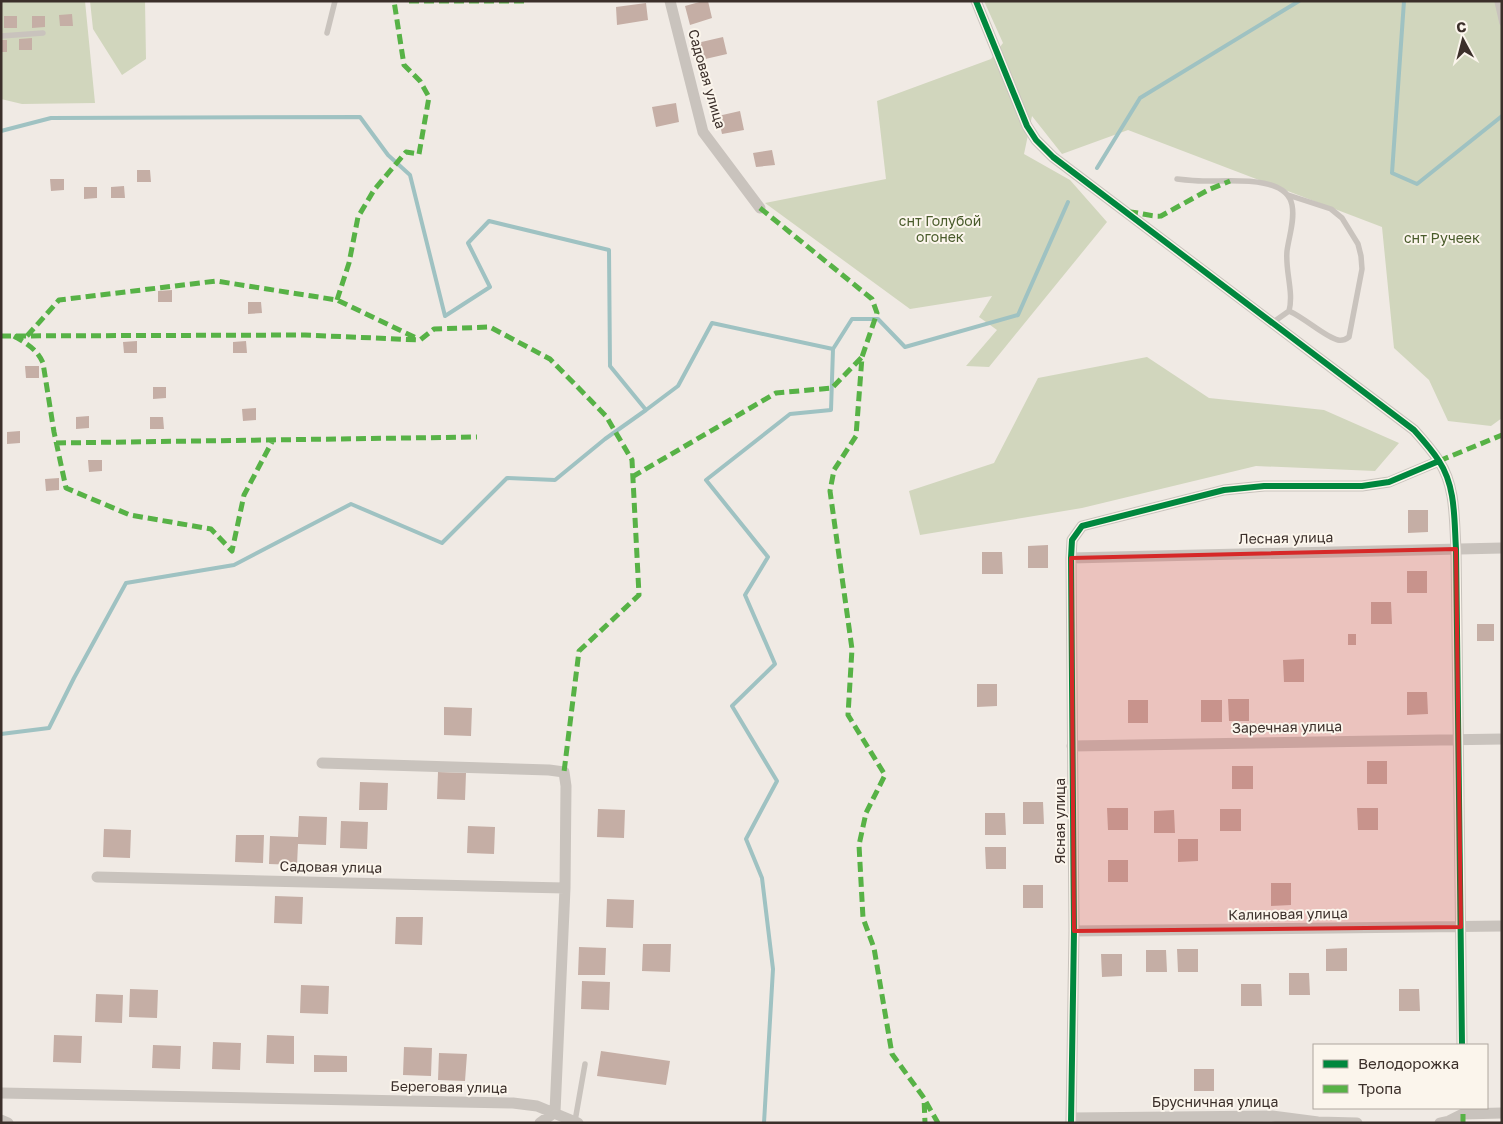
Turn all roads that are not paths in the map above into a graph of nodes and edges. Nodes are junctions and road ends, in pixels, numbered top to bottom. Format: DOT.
graph roads {
  1 [pos="335,1"];
  2 [pos="670,1"];
  3 [pos="976,1"];
  4 [pos="1496,1"];
  5 [pos="1502,22"];
  6 [pos="43,33"];
  7 [pos="327,33"];
  8 [pos="1,36"];
  9 [pos="1177,179"];
  10 [pos="1288,195"];
  11 [pos="760,208"];
  12 [pos="1289,311"];
  13 [pos="1272,323"];
  14 [pos="1439,461"];
  15 [pos="1502,548"];
  16 [pos="1456,549"];
  17 [pos="1071,558"];
  18 [pos="1502,739"];
  19 [pos="1459,740"];
  20 [pos="1072,746"];
  21 [pos="322,763"];
  22 [pos="96,877"];
  23 [pos="565,888"];
  24 [pos="1461,926"];
  25 [pos="1502,926"];
  26 [pos="1074,931"];
  27 [pos="1462,1044"];
  28 [pos="584,1064"];
  29 [pos="1,1093"];
  30 [pos="1463,1111"];
  31 [pos="555,1112"];
  32 [pos="1502,1113"];
  33 [pos="1,1120"];
  34 [pos="1072,1120"];
  35 [pos="576,1122"];
  36 [pos="8,1123"];
  37 [pos="540,1123"];
  38 [pos="1357,1123"];
  39 [pos="1440,1123"];
  1 -- 7 [label="lane"];
  2 -- 11 [label="street, Садовая улица"];
  3 -- 13 [label="street"];
  4 -- 5 [label="lane"];
  6 -- 8 [label="lane"];
  9 -- 10 [label="lane"];
  10 -- 12 [label="lane"];
  10 -- 12 [label="lane"];
  12 -- 13 [label="lane"];
  13 -- 14 [label="street"];
  14 -- 16 [label="street"];
  14 -- 17 [label="street, Ясная улица"];
  15 -- 16 [label="street, Лесная улица"];
  16 -- 17 [label="street, Лесная улица"];
  16 -- 19 [label="street"];
  17 -- 20 [label="street, Ясная улица"];
  18 -- 19 [label="street, Заречная улица"];
  19 -- 20 [label="street, Заречная улица"];
  19 -- 24 [label="street"];
  20 -- 26 [label="street, Ясная улица"];
  21 -- 23 [label="street"];
  22 -- 23 [label="street, Садовая улица"];
  23 -- 31 [label="street"];
  24 -- 25 [label="street, Калиновая улица"];
  24 -- 26 [label="street, Калиновая улица"];
  24 -- 27 [label="street"];
  26 -- 34 [label="street, Ясная улица"];
  28 -- 35 [label="lane"];
  29 -- 31 [label="street, Береговая улица"];
  30 -- 32 [label="street"];
  30 -- 39 [label="street"];
  31 -- 35 [label="street, Береговая улица"];
  31 -- 37 [label="street"];
  33 -- 36 [label="street"];
  34 -- 38 [label="street, Брусничная улица"];
}
